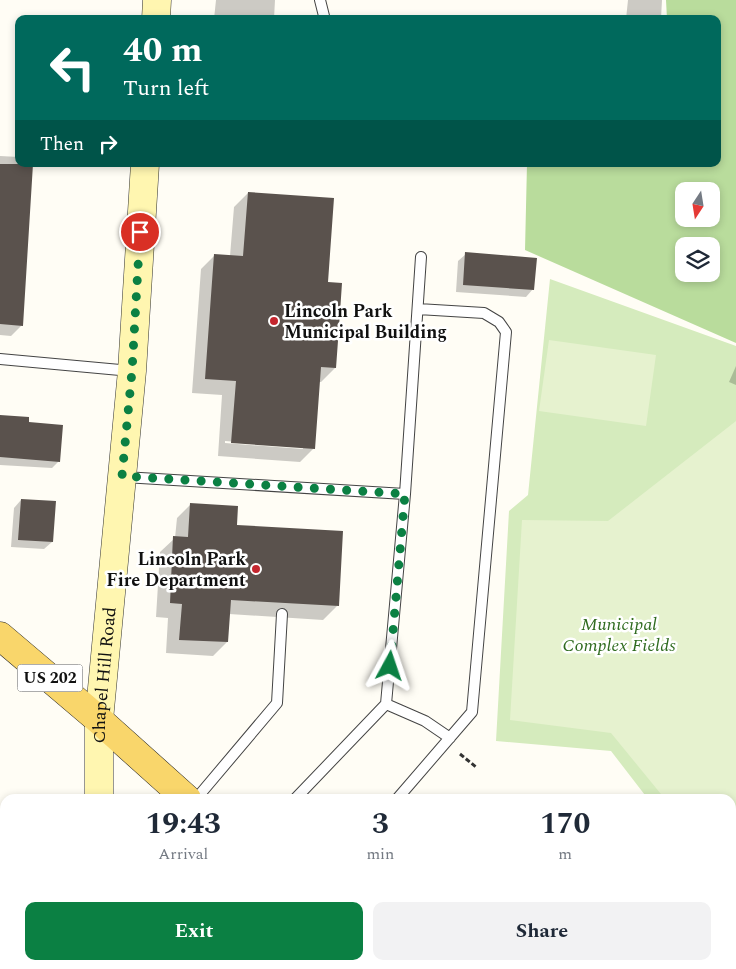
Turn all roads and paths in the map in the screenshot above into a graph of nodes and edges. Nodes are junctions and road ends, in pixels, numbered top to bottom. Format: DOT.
graph roads {
  1 [pos="157,0"];
  2 [pos="320,0"];
  3 [pos="156,15"];
  4 [pos="324,15"];
  5 [pos="145,167"];
  6 [pos="421,257"];
  7 [pos="418,309"];
  8 [pos="0,359"];
  9 [pos="132,371"];
  10 [pos="122,476"];
  11 [pos="405,494"];
  12 [pos="282,614"];
  13 [pos="0,636"];
  14 [pos="386,704"];
  15 [pos="99,720"];
  16 [pos="450,738"];
  17 [pos="98,794"];
  18 [pos="181,794"];
  19 [pos="200,794"];
  20 [pos="300,794"];
  21 [pos="401,794"];
  1 -- 3 [label="main road"];
  2 -- 4 [label="lane"];
  5 -- 9 [label="main road, Chapel Hill Road"];
  6 -- 7 [label="lane"];
  7 -- 11 [label="lane"];
  7 -- 16 [label="lane"];
  8 -- 9 [label="lane"];
  9 -- 10 [label="main road, Chapel Hill Road"];
  10 -- 11 [label="lane"];
  10 -- 15 [label="main road, Chapel Hill Road"];
  11 -- 14 [label="lane"];
  12 -- 19 [label="lane"];
  13 -- 15 [label="main road, US 202"];
  14 -- 16 [label="lane"];
  14 -- 20 [label="lane"];
  15 -- 17 [label="main road, Chapel Hill Road"];
  15 -- 18 [label="main road, US 202"];
  16 -- 21 [label="lane"];
}
